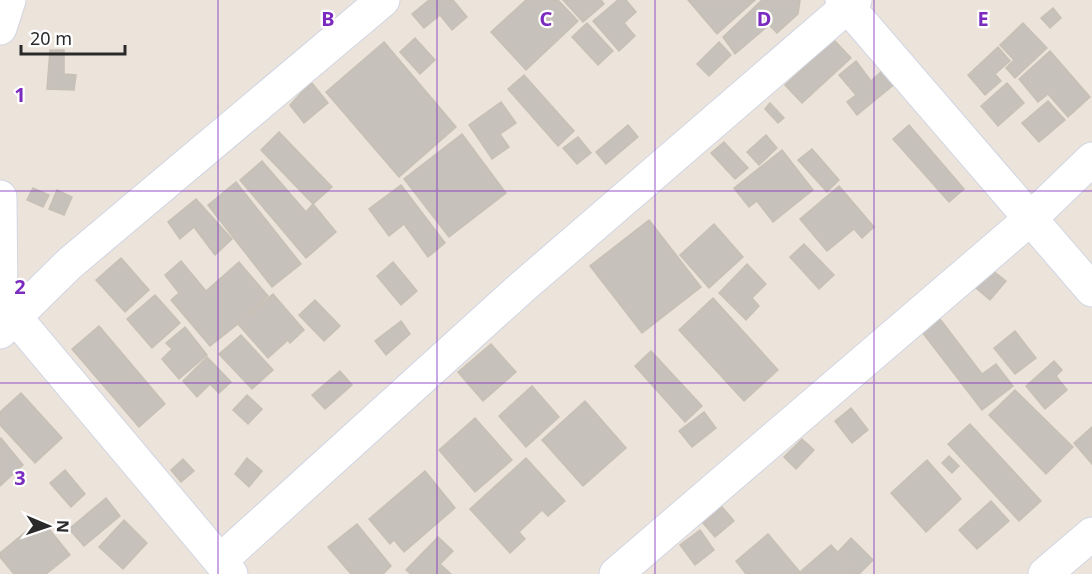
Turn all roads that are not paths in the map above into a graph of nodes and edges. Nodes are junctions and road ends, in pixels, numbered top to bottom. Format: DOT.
graph roads {
  1 [pos="9,0"];
  2 [pos="383,0"];
  3 [pos="849,2"];
  4 [pos="0,28"];
  5 [pos="1092,159"];
  6 [pos="0,197"];
  7 [pos="1030,219"];
  8 [pos="1092,290"];
  9 [pos="4,312"];
  10 [pos="1092,534"];
  11 [pos="226,568"];
  12 [pos="616,574"];
  13 [pos="1045,574"];
  1 -- 4 [label="street"];
  2 -- 9 [label="street"];
  3 -- 7 [label="street"];
  3 -- 11 [label="street"];
  5 -- 7 [label="street"];
  6 -- 9 [label="street"];
  7 -- 8 [label="street"];
  7 -- 12 [label="street"];
  9 -- 11 [label="street"];
  10 -- 13 [label="street"];
}
